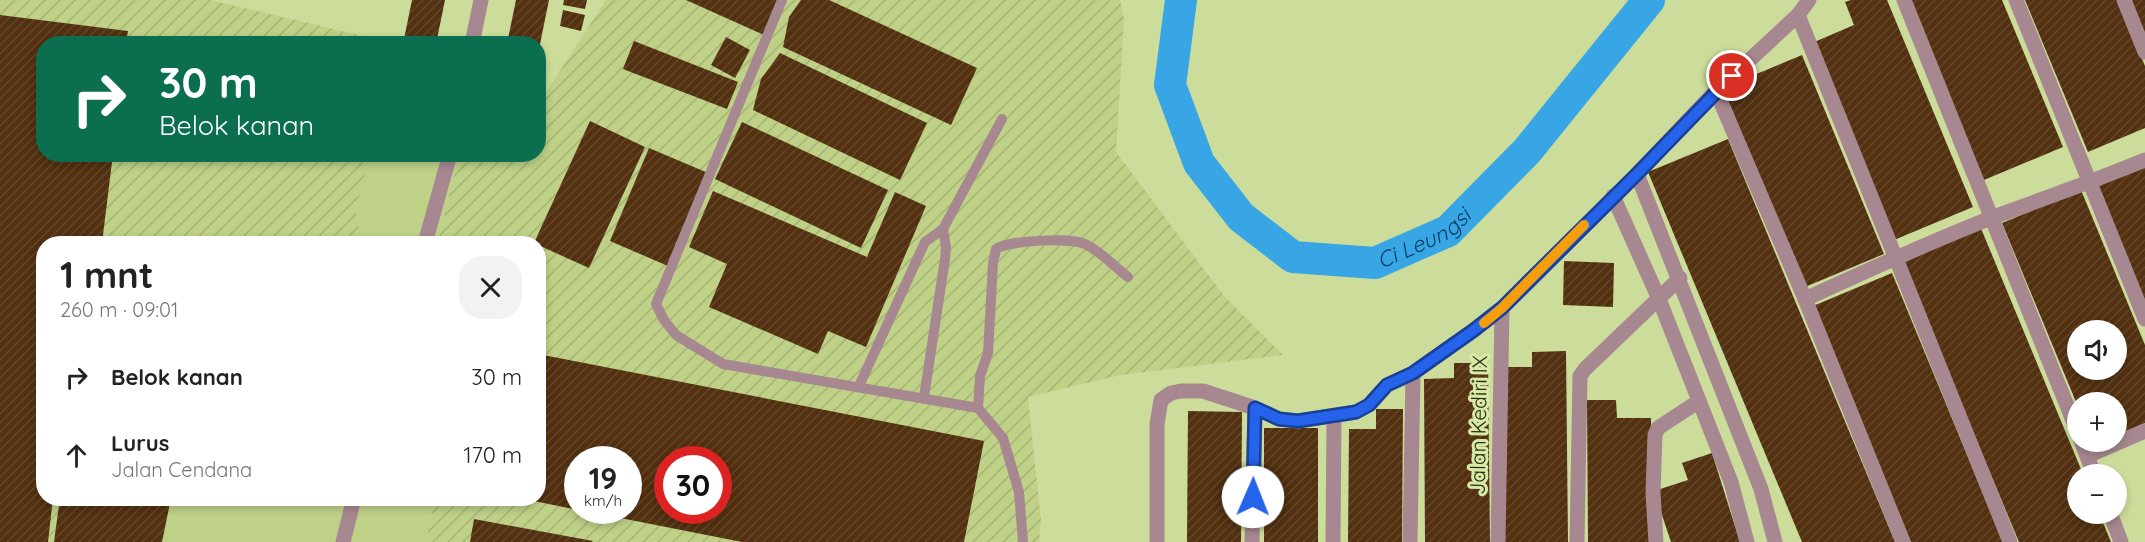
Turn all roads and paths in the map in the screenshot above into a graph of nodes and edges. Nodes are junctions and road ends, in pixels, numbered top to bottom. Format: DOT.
graph roads {
  1 [pos="481,0"];
  2 [pos="782,0"];
  3 [pos="1809,0"];
  4 [pos="1904,0"];
  5 [pos="2016,0"];
  6 [pos="2124,0"];
  7 [pos="1798,15"];
  8 [pos="474,36"];
  9 [pos="2145,52"];
  10 [pos="1716,91"];
  11 [pos="1002,119"];
  12 [pos="2145,160"];
  13 [pos="448,162"];
  14 [pos="1637,174"];
  15 [pos="2091,183"];
  16 [pos="1613,196"];
  17 [pos="1990,219"];
  18 [pos="943,229"];
  19 [pos="427,236"];
  20 [pos="1896,257"];
  21 [pos="1128,277"];
  22 [pos="1680,278"];
  23 [pos="1659,299"];
  24 [pos="1804,299"];
  25 [pos="1502,308"];
  26 [pos="2145,319"];
  27 [pos="1413,373"];
  28 [pos="859,386"];
  29 [pos="924,397"];
  30 [pos="1699,401"];
  31 [pos="2067,406"];
  32 [pos="978,408"];
  33 [pos="1255,408"];
  34 [pos="1334,416"];
  35 [pos="2145,431"];
  36 [pos="2085,452"];
  37 [pos="2087,456"];
  38 [pos="2090,464"];
  39 [pos="352,506"];
  40 [pos="2114,524"];
  41 [pos="343,542"];
  42 [pos="1023,542"];
  43 [pos="1157,542"];
  44 [pos="1252,542"];
  45 [pos="1333,542"];
  46 [pos="1410,542"];
  47 [pos="1498,542"];
  48 [pos="1577,542"];
  49 [pos="1656,542"];
  50 [pos="1747,542"];
  51 [pos="1774,542"];
  52 [pos="1903,542"];
  53 [pos="2010,542"];
  54 [pos="2121,542"];
  1 -- 8 [label="street"];
  2 -- 28 [label="lane"];
  3 -- 7 [label="street"];
  4 -- 17 [label="street"];
  5 -- 15 [label="street"];
  6 -- 9 [label="street"];
  7 -- 10 [label="street"];
  7 -- 20 [label="street"];
  10 -- 14 [label="street"];
  10 -- 24 [label="street"];
  11 -- 18 [label="lane"];
  12 -- 15 [label="street"];
  13 -- 19 [label="street"];
  14 -- 16 [label="street"];
  14 -- 22 [label="street"];
  15 -- 17 [label="street"];
  15 -- 26 [label="street"];
  16 -- 23 [label="street"];
  16 -- 25 [label="street"];
  17 -- 20 [label="street"];
  17 -- 31 [label="street"];
  18 -- 28 [label="lane"];
  18 -- 29 [label="lane"];
  20 -- 24 [label="street"];
  20 -- 53 [label="street"];
  21 -- 32 [label="lane"];
  22 -- 23 [label="street"];
  22 -- 51 [label="street"];
  23 -- 30 [label="street"];
  23 -- 48 [label="street"];
  24 -- 52 [label="street"];
  25 -- 27 [label="street"];
  25 -- 47 [label="street, Jalan Kediri IX"];
  27 -- 34 [label="street"];
  27 -- 46 [label="street"];
  28 -- 29 [label="lane"];
  29 -- 32 [label="lane"];
  30 -- 49 [label="street"];
  30 -- 50 [label="street"];
  32 -- 42 [label="lane"];
  33 -- 34 [label="street"];
  33 -- 43 [label="street"];
  33 -- 44 [label="street"];
  34 -- 45 [label="street"];
  35 -- 37 [label="street"];
  36 -- 37 [label="street"];
  37 -- 38 [label="street"];
  39 -- 41 [label="street"];
  40 -- 54 [label="street"];
}
